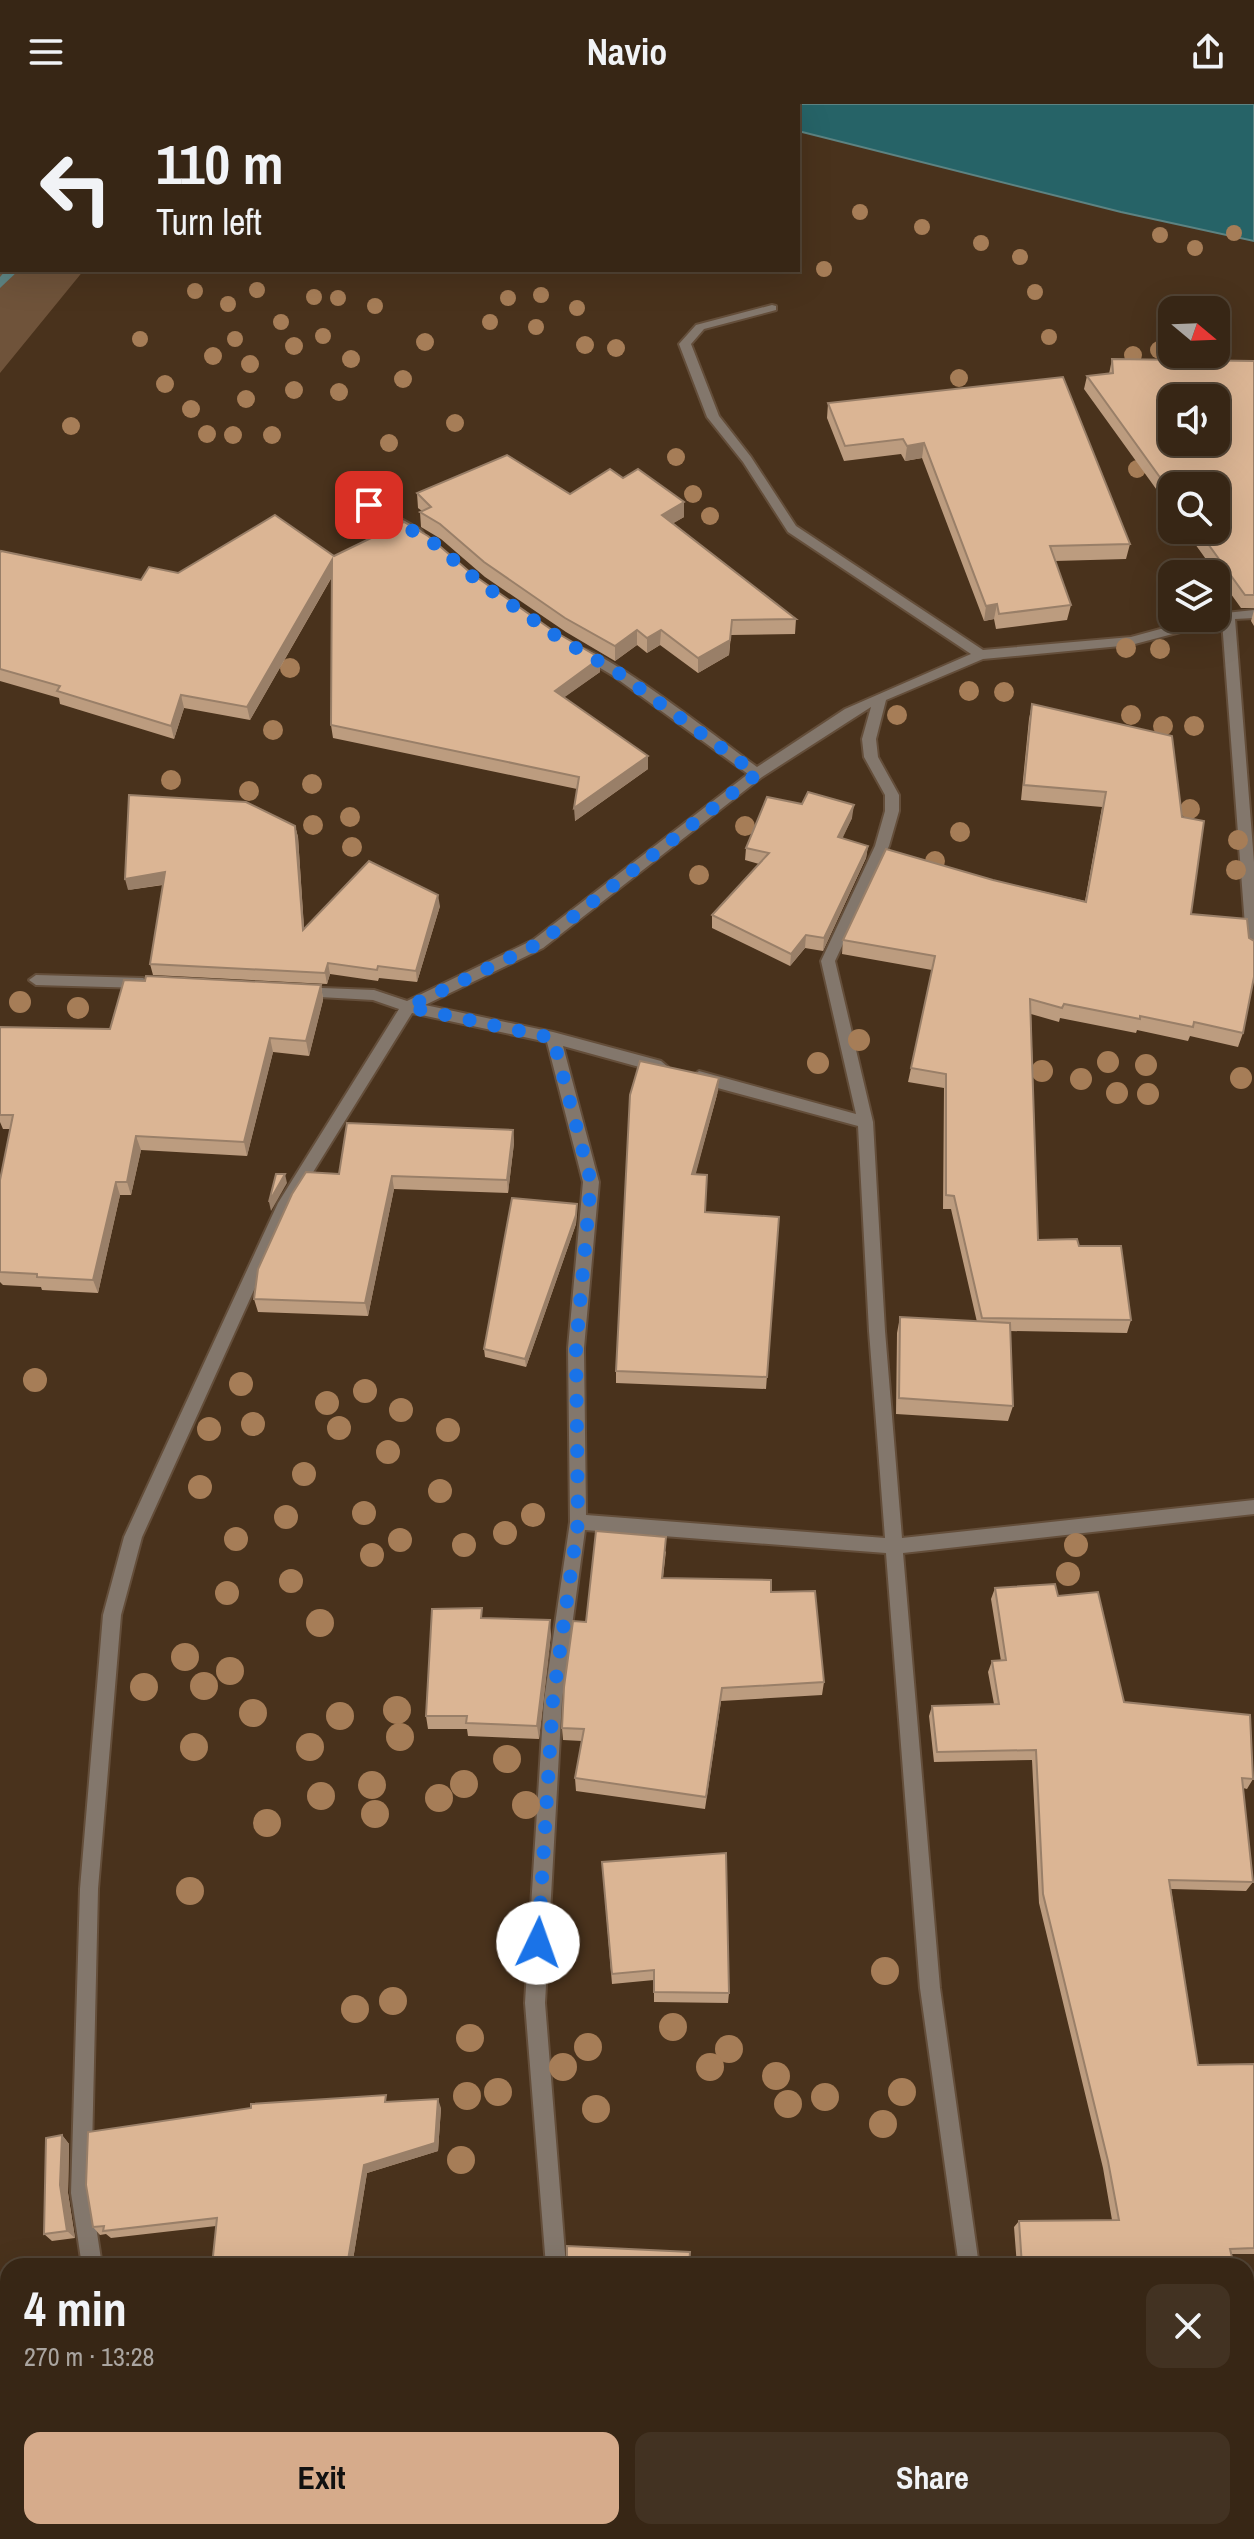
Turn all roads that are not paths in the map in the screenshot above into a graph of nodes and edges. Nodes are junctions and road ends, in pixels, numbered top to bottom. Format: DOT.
graph roads {
  1 [pos="772,308"];
  2 [pos="369,505"];
  3 [pos="435,544"];
  4 [pos="1254,614"];
  5 [pos="1230,615"];
  6 [pos="1165,632"];
  7 [pos="1229,632"];
  8 [pos="571,645"];
  9 [pos="981,655"];
  10 [pos="880,697"];
  11 [pos="757,774"];
  12 [pos="1254,952"];
  13 [pos="36,980"];
  14 [pos="156,983"];
  15 [pos="280,989"];
  16 [pos="408,1007"];
  17 [pos="553,1038"];
  18 [pos="865,1122"];
  19 [pos="1254,1507"];
  20 [pos="578,1522"];
  21 [pos="895,1546"];
  22 [pos="91,2258"];
  23 [pos="555,2258"];
  24 [pos="968,2258"];
  1 -- 9 [label="street"];
  2 -- 3 [label="street"];
  4 -- 5 [label="street"];
  6 -- 9 [label="street"];
  7 -- 12 [label="street"];
  8 -- 11 [label="street"];
  9 -- 10 [label="street"];
  10 -- 11 [label="street"];
  10 -- 18 [label="street"];
  11 -- 16 [label="street"];
  13 -- 14 [label="street"];
  15 -- 16 [label="street"];
  16 -- 17 [label="street"];
  16 -- 22 [label="street"];
  17 -- 18 [label="street"];
  17 -- 20 [label="street"];
  18 -- 21 [label="street"];
  19 -- 21 [label="street"];
  20 -- 21 [label="street"];
  20 -- 23 [label="street"];
  21 -- 24 [label="street"];
}
